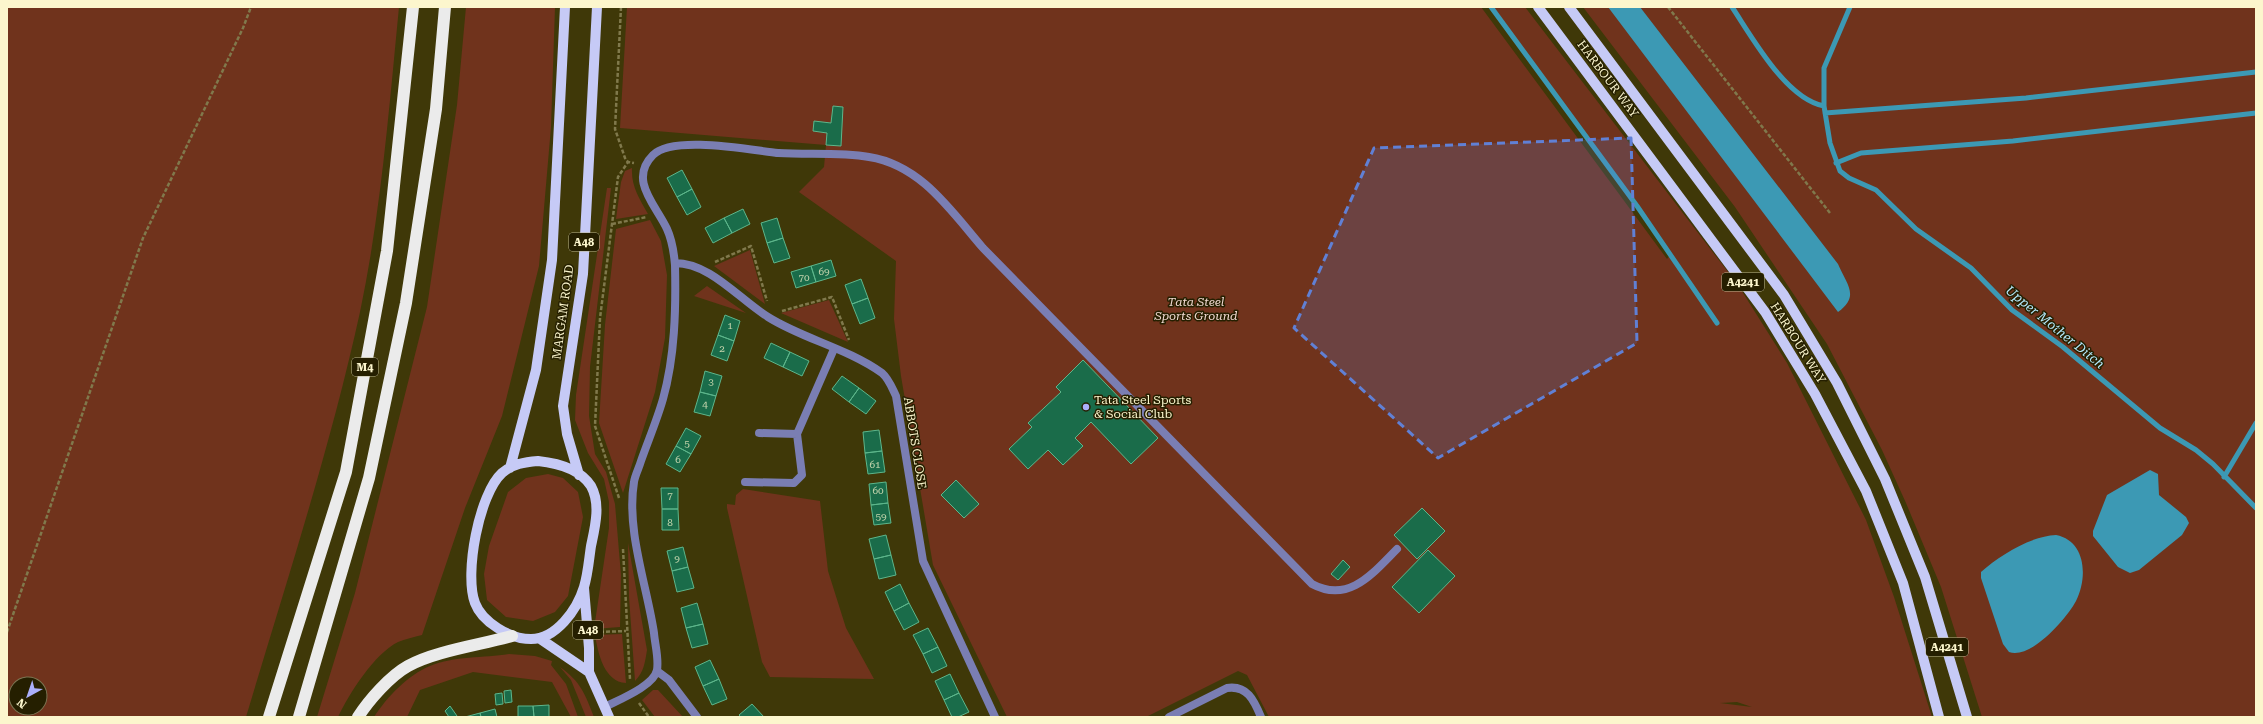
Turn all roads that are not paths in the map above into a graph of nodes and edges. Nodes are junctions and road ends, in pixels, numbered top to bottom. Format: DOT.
graph roads {
  1 [pos="413,7"];
  2 [pos="445,7"];
  3 [pos="565,7"];
  4 [pos="596,7"];
  5 [pos="1538,7"];
  6 [pos="1569,7"];
  7 [pos="675,263"];
  8 [pos="834,349"];
  9 [pos="759,433"];
  10 [pos="797,434"];
  11 [pos="510,468"];
  12 [pos="579,475"];
  13 [pos="745,482"];
  14 [pos="1397,549"];
  15 [pos="584,588"];
  16 [pos="512,636"];
  17 [pos="539,638"];
  18 [pos="657,671"];
  19 [pos="589,672"];
  20 [pos="605,707"];
  21 [pos="269,717"];
  22 [pos="299,717"];
  23 [pos="358,717"];
  24 [pos="609,717"];
  25 [pos="697,717"];
  26 [pos="995,717"];
  27 [pos="1169,717"];
  28 [pos="1261,717"];
  29 [pos="1939,717"];
  30 [pos="1967,717"];
  1 -- 21 [label="highway, M4"];
  2 -- 22 [label="highway, M4"];
  3 -- 11 [label="main road, MARGAM ROAD / A48"];
  4 -- 12 [label="main road, MARGAM ROAD / A48"];
  5 -- 29 [label="main road, HARBOUR WAY / A4241"];
  6 -- 30 [label="main road, HARBOUR WAY / A4241"];
  7 -- 8 [label="street, ABBOTS CLOSE"];
  7 -- 14 [label="street"];
  7 -- 18 [label="street"];
  8 -- 10 [label="street"];
  8 -- 26 [label="street, ABBOTS CLOSE"];
  9 -- 10 [label="street"];
  10 -- 13 [label="street"];
  11 -- 12 [label="main road"];
  11 -- 16 [label="main road"];
  12 -- 15 [label="main road"];
  15 -- 17 [label="main road"];
  15 -- 19 [label="main road, A48"];
  16 -- 17 [label="main road"];
  16 -- 23 [label="highway"];
  17 -- 19 [label="main road"];
  18 -- 20 [label="street"];
  18 -- 25 [label="street"];
  19 -- 20 [label="main road, A48"];
  20 -- 24 [label="main road, A48"];
  27 -- 28 [label="street"];
}
